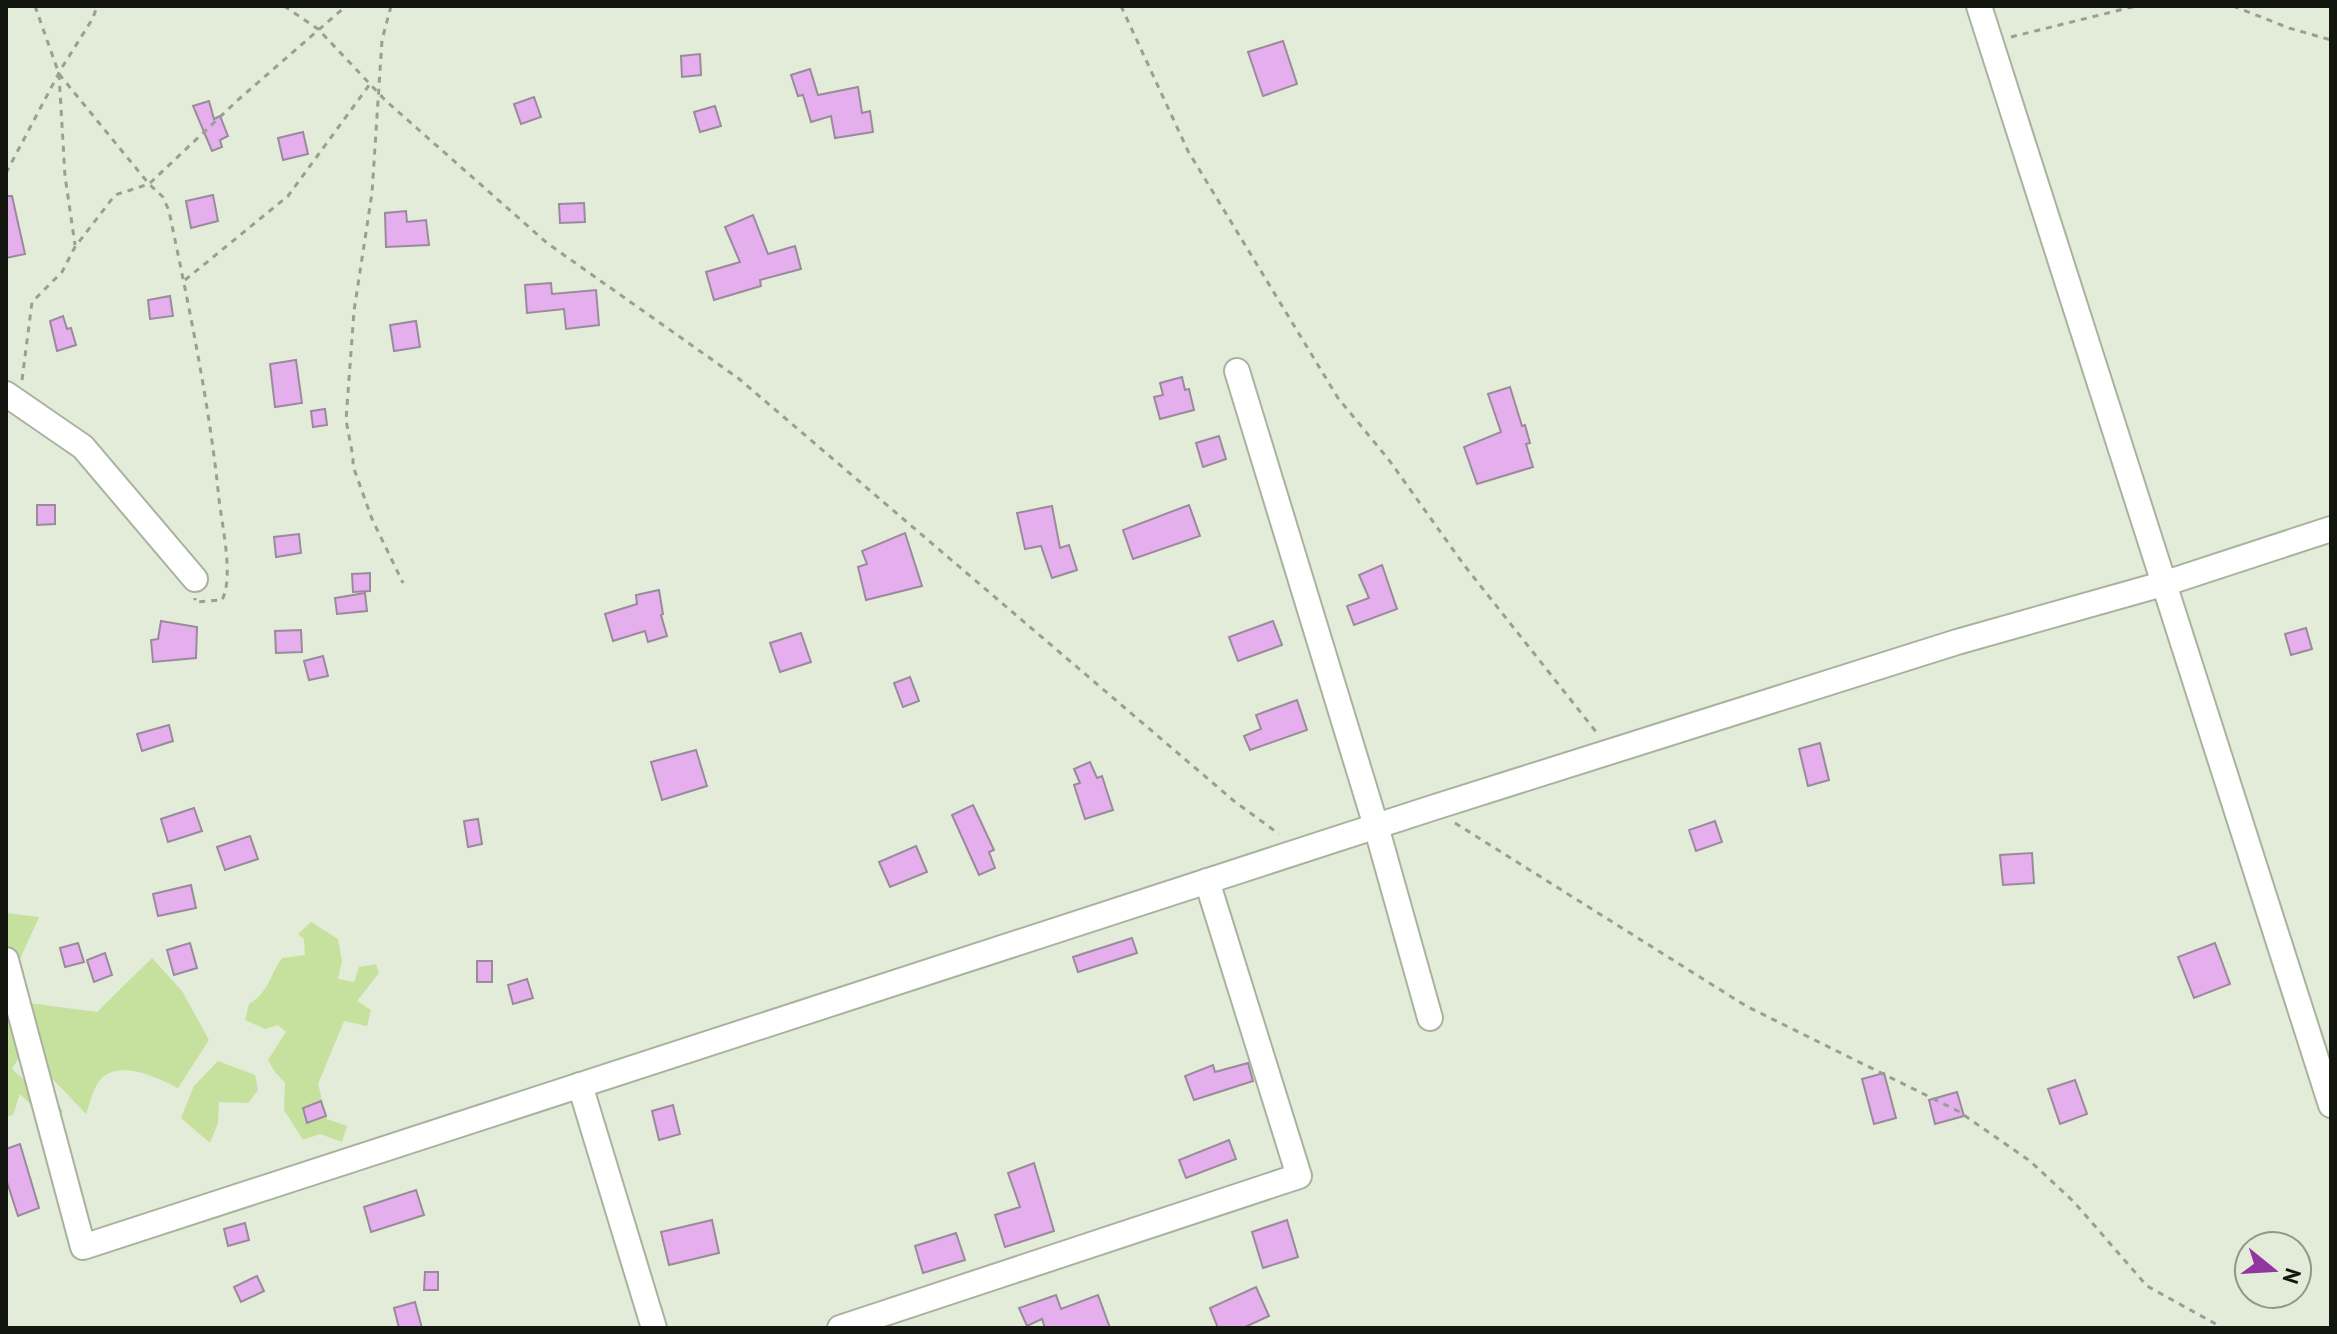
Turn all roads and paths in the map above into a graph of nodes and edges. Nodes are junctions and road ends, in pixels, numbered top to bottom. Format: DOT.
graph roads {
  1 [pos="35,6"];
  2 [pos="97,6"];
  3 [pos="284,6"];
  4 [pos="346,6"];
  5 [pos="391,6"];
  6 [pos="1121,6"];
  7 [pos="1979,6"];
  8 [pos="2136,6"];
  9 [pos="2233,6"];
  10 [pos="318,29"];
  11 [pos="2331,40"];
  12 [pos="1991,42"];
  13 [pos="59,74"];
  14 [pos="370,84"];
  15 [pos="378,92"];
  16 [pos="6,173"];
  17 [pos="149,184"];
  18 [pos="75,247"];
  19 [pos="184,281"];
  20 [pos="1237,371"];
  21 [pos="13,398"];
  22 [pos="2331,529"];
  23 [pos="195,579"];
  24 [pos="403,583"];
  25 [pos="2166,583"];
  26 [pos="1612,751"];
  27 [pos="1432,808"];
  28 [pos="1376,826"];
  29 [pos="1302,850"];
  30 [pos="1207,881"];
  31 [pos="6,960"];
  32 [pos="1430,1018"];
  33 [pos="580,1085"];
  34 [pos="2331,1105"];
  35 [pos="654,1328"];
  36 [pos="840,1328"];
  37 [pos="2223,1328"];
  1 -- 13 [label="path"];
  2 -- 13 [label="path"];
  3 -- 10 [label="path"];
  4 -- 10 [label="path"];
  5 -- 15 [label="path"];
  6 -- 26 [label="path"];
  7 -- 12 [label="street"];
  8 -- 12 [label="path"];
  9 -- 11 [label="path"];
  10 -- 14 [label="path"];
  10 -- 17 [label="path"];
  12 -- 25 [label="street"];
  13 -- 16 [label="path"];
  13 -- 17 [label="path"];
  13 -- 18 [label="path"];
  14 -- 15 [label="path"];
  14 -- 19 [label="path"];
  15 -- 24 [label="path"];
  15 -- 29 [label="path"];
  17 -- 18 [label="path"];
  17 -- 19 [label="path"];
  18 -- 21 [label="path"];
  19 -- 23 [label="path"];
  20 -- 28 [label="street"];
  21 -- 23 [label="street"];
  22 -- 25 [label="street"];
  25 -- 26 [label="street"];
  25 -- 34 [label="street"];
  26 -- 27 [label="street"];
  27 -- 28 [label="street"];
  27 -- 37 [label="path"];
  28 -- 29 [label="street"];
  28 -- 32 [label="street"];
  29 -- 30 [label="street"];
  30 -- 33 [label="street"];
  30 -- 36 [label="street"];
  31 -- 33 [label="street"];
  33 -- 35 [label="street"];
}
